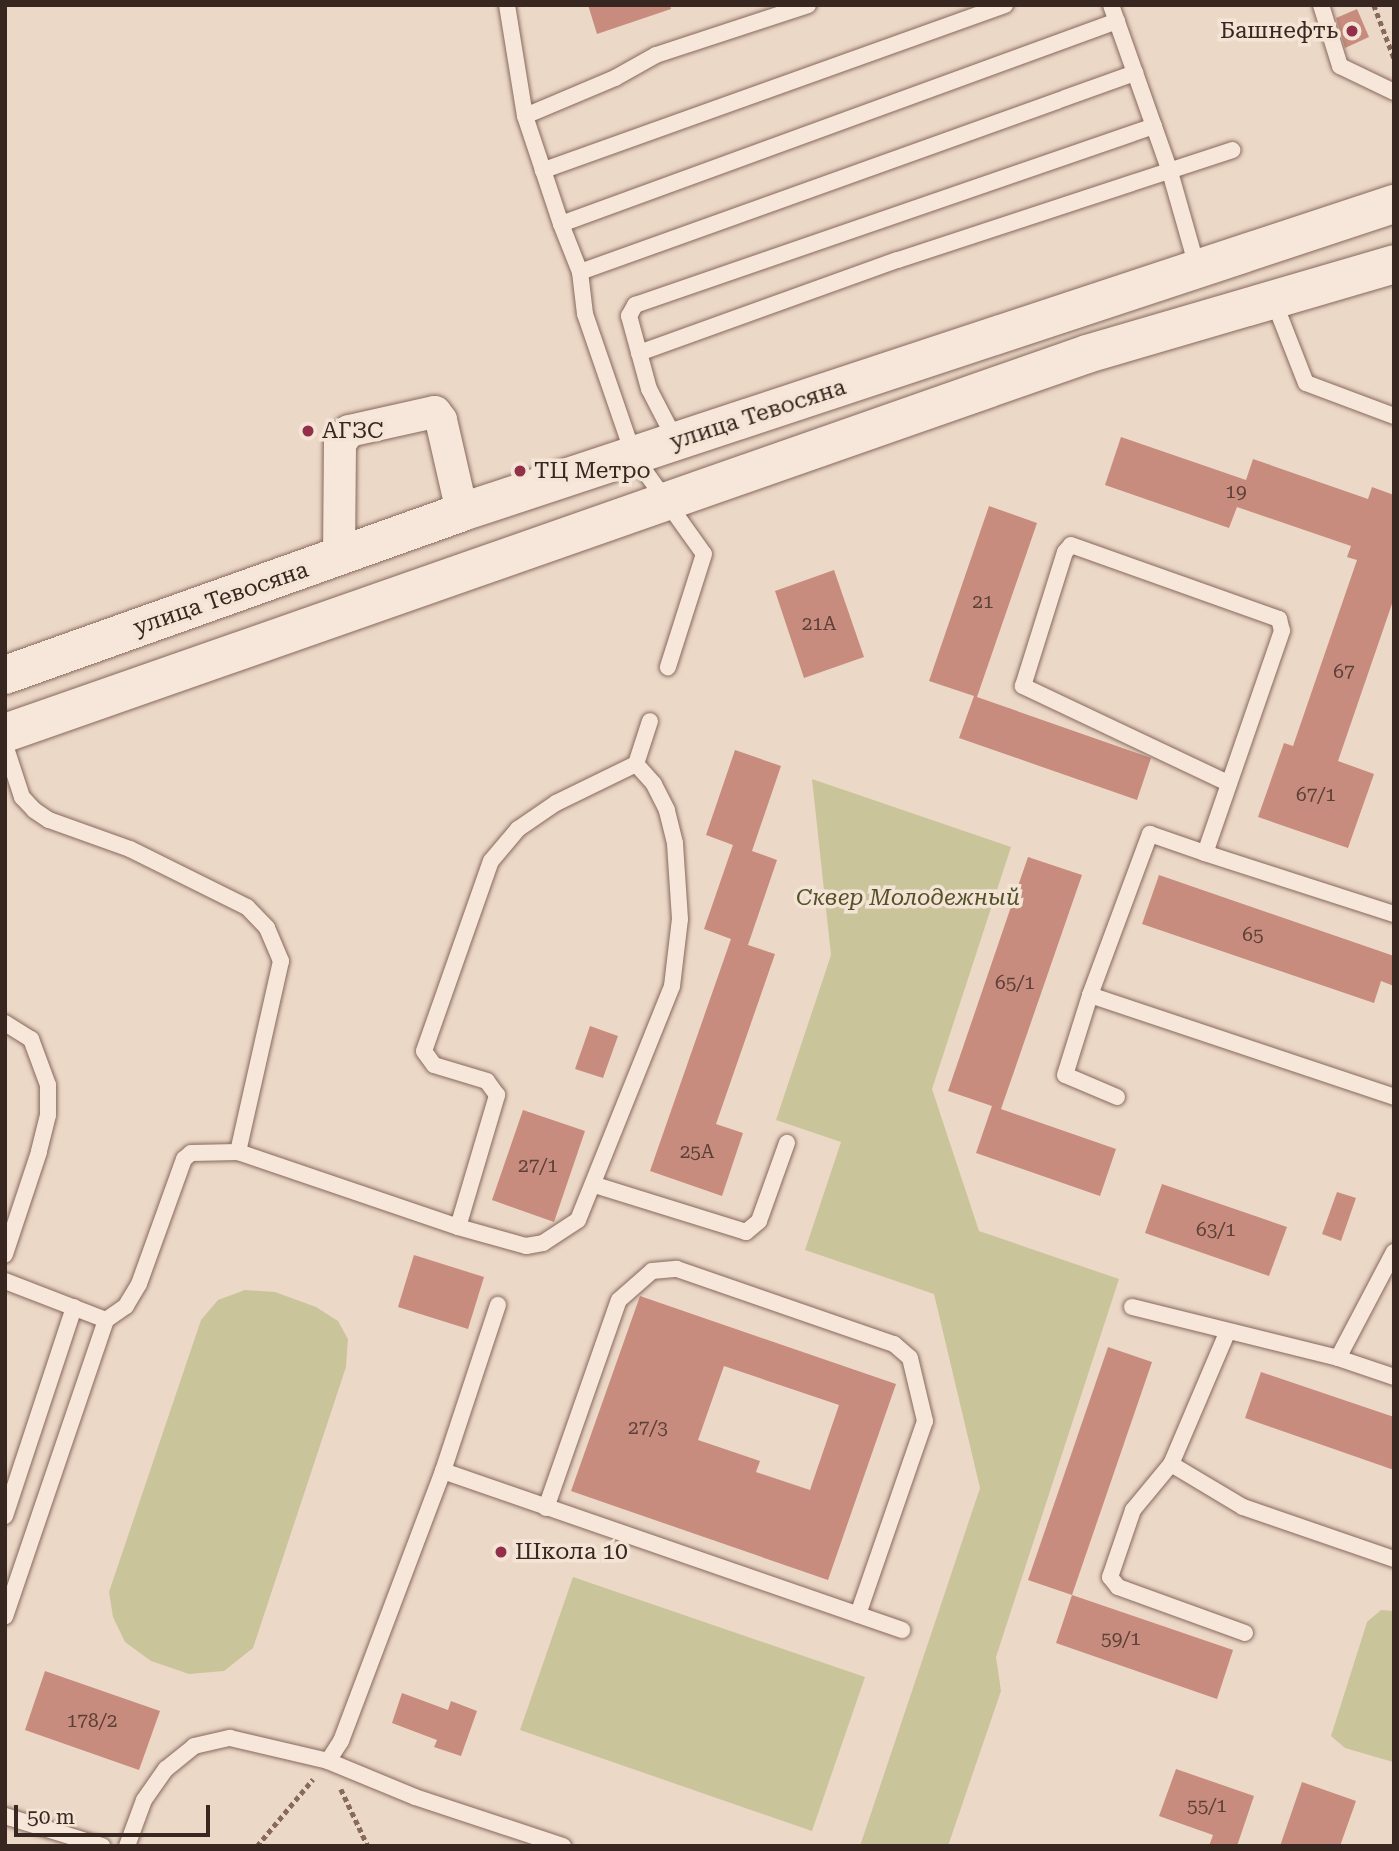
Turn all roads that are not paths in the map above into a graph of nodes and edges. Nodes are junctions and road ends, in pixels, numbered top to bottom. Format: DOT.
graph roads {
  1 [pos="507,5"];
  2 [pos="808,5"];
  3 [pos="1004,5"];
  4 [pos="1321,5"];
  5 [pos="1114,13"];
  6 [pos="1135,73"];
  7 [pos="1394,92"];
  8 [pos="524,116"];
  9 [pos="1154,126"];
  10 [pos="1232,150"];
  11 [pos="543,170"];
  12 [pos="1170,172"];
  13 [pos="1394,204"];
  14 [pos="561,224"];
  15 [pos="1394,264"];
  16 [pos="1197,267"];
  17 [pos="580,272"];
  18 [pos="1272,297"];
  19 [pos="639,353"];
  20 [pos="1394,416"];
  21 [pos="676,441"];
  22 [pos="634,456"];
  23 [pos="668,500"];
  24 [pos="461,512"];
  25 [pos="339,557"];
  26 [pos="668,667"];
  27 [pos="5,675"];
  28 [pos="650,721"];
  29 [pos="5,733"];
  30 [pos="5,745"];
  31 [pos="636,764"];
  32 [pos="1228,783"];
  33 [pos="1205,853"];
  34 [pos="1394,914"];
  35 [pos="1090,995"];
  36 [pos="5,1023"];
  37 [pos="1117,1097"];
  38 [pos="1394,1097"];
  39 [pos="787,1143"];
  40 [pos="237,1152"];
  41 [pos="596,1185"];
  42 [pos="458,1227"];
  43 [pos="1394,1252"];
  44 [pos="5,1254"];
  45 [pos="5,1281"];
  46 [pos="498,1305"];
  47 [pos="74,1307"];
  48 [pos="1132,1307"];
  49 [pos="106,1320"];
  50 [pos="1227,1333"];
  51 [pos="1338,1359"];
  52 [pos="1394,1377"];
  53 [pos="1171,1464"];
  54 [pos="443,1471"];
  55 [pos="546,1508"];
  56 [pos="5,1516"];
  57 [pos="1394,1559"];
  58 [pos="858,1615"];
  59 [pos="5,1616"];
  60 [pos="902,1630"];
  61 [pos="1245,1633"];
  62 [pos="328,1761"];
  63 [pos="5,1816"];
  64 [pos="102,1846"];
  65 [pos="127,1846"];
  66 [pos="563,1846"];
  1 -- 8 [label="lane"];
  2 -- 8 [label="lane"];
  3 -- 11 [label="lane"];
  4 -- 7 [label="lane"];
  5 -- 6 [label="lane"];
  5 -- 14 [label="lane"];
  6 -- 9 [label="lane"];
  6 -- 17 [label="lane"];
  8 -- 11 [label="lane"];
  9 -- 12 [label="lane"];
  9 -- 19 [label="lane"];
  10 -- 12 [label="lane"];
  11 -- 14 [label="lane"];
  12 -- 16 [label="lane"];
  12 -- 19 [label="lane"];
  13 -- 16 [label="street, улица Тевосяна"];
  14 -- 17 [label="lane"];
  15 -- 18 [label="street"];
  16 -- 21 [label="street, улица Тевосяна"];
  17 -- 22 [label="lane"];
  18 -- 20 [label="lane"];
  18 -- 23 [label="street"];
  19 -- 21 [label="lane"];
  21 -- 22 [label="street, улица Тевосяна"];
  22 -- 23 [label="lane"];
  22 -- 24 [label="street, улица Тевосяна"];
  23 -- 26 [label="lane"];
  23 -- 29 [label="street"];
  24 -- 25 [label="street, улица Тевосяна"];
  24 -- 25 [label="street"];
  25 -- 27 [label="street, улица Тевосяна"];
  28 -- 31 [label="lane"];
  30 -- 40 [label="lane"];
  31 -- 41 [label="lane"];
  31 -- 42 [label="lane"];
  32 -- 32 [label="lane"];
  32 -- 33 [label="lane"];
  33 -- 34 [label="lane"];
  33 -- 35 [label="lane"];
  35 -- 37 [label="lane"];
  35 -- 38 [label="lane"];
  36 -- 44 [label="lane"];
  39 -- 41 [label="lane"];
  40 -- 42 [label="lane"];
  40 -- 49 [label="lane"];
  41 -- 42 [label="lane"];
  43 -- 51 [label="lane"];
  45 -- 47 [label="lane"];
  46 -- 54 [label="lane"];
  47 -- 49 [label="lane"];
  47 -- 56 [label="lane"];
  48 -- 50 [label="lane"];
  49 -- 59 [label="lane"];
  50 -- 51 [label="lane"];
  50 -- 53 [label="lane"];
  51 -- 52 [label="lane"];
  53 -- 57 [label="lane"];
  53 -- 61 [label="lane"];
  54 -- 55 [label="lane"];
  54 -- 62 [label="lane"];
  55 -- 58 [label="lane"];
  55 -- 58 [label="lane"];
  58 -- 60 [label="lane"];
  62 -- 65 [label="lane"];
  62 -- 66 [label="lane"];
  63 -- 64 [label="lane"];
}
